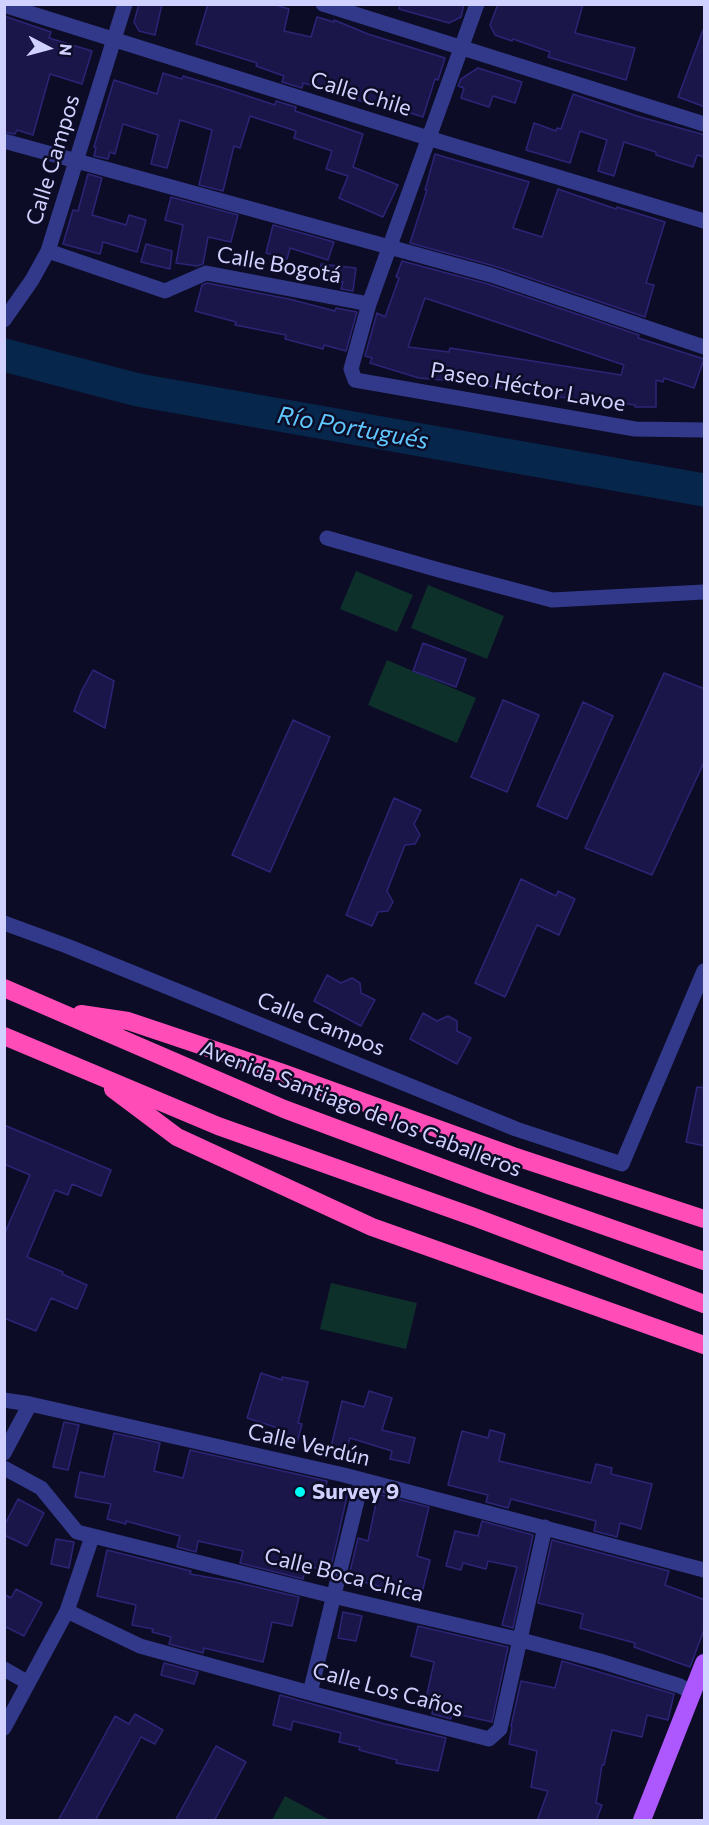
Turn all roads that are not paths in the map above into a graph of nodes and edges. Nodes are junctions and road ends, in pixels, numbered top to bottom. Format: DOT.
graph roads {
  1 [pos="125,4"];
  2 [pos="323,4"];
  3 [pos="477,4"];
  4 [pos="4,5"];
  5 [pos="114,41"];
  6 [pos="461,47"];
  7 [pos="705,124"];
  8 [pos="428,138"];
  9 [pos="4,141"];
  10 [pos="76,160"];
  11 [pos="705,221"];
  12 [pos="391,247"];
  13 [pos="48,251"];
  14 [pos="369,304"];
  15 [pos="4,320"];
  16 [pos="705,347"];
  17 [pos="705,430"];
  18 [pos="327,538"];
  19 [pos="705,592"];
  20 [pos="4,923"];
  21 [pos="704,977"];
  22 [pos="4,988"];
  23 [pos="56,1010"];
  24 [pos="4,1036"];
  25 [pos="98,1076"];
  26 [pos="705,1219"];
  27 [pos="705,1261"];
  28 [pos="705,1304"];
  29 [pos="705,1345"];
  30 [pos="4,1400"];
  31 [pos="30,1404"];
  32 [pos="4,1453"];
  33 [pos="4,1468"];
  34 [pos="362,1480"];
  35 [pos="545,1527"];
  36 [pos="92,1537"];
  37 [pos="705,1570"];
  38 [pos="333,1596"];
  39 [pos="67,1611"];
  40 [pos="521,1640"];
  41 [pos="705,1663"];
  42 [pos="4,1670"];
  43 [pos="27,1682"];
  44 [pos="310,1693"];
  45 [pos="693,1693"];
  46 [pos="4,1728"];
  47 [pos="642,1821"];
  1 -- 5 [label="street, Calle Campos"];
  2 -- 6 [label="street"];
  3 -- 6 [label="street"];
  4 -- 5 [label="street, Calle Chile"];
  5 -- 8 [label="street, Calle Chile"];
  5 -- 10 [label="street, Calle Campos"];
  6 -- 7 [label="street"];
  6 -- 8 [label="street"];
  8 -- 11 [label="street, Calle Chile"];
  8 -- 12 [label="street"];
  9 -- 10 [label="street"];
  10 -- 12 [label="street"];
  10 -- 13 [label="street, Calle Campos"];
  12 -- 14 [label="street"];
  12 -- 16 [label="street"];
  13 -- 14 [label="street, Calle Bogotá"];
  13 -- 15 [label="street, Calle Campos"];
  14 -- 17 [label="street, Paseo Héctor Lavoe"];
  18 -- 19 [label="street"];
  20 -- 21 [label="street, Calle Campos"];
  22 -- 23 [label="highway, Avenida Santiago de los Caballeros"];
  23 -- 26 [label="highway"];
  23 -- 27 [label="highway, Avenida Santiago de los Caballeros"];
  24 -- 25 [label="highway"];
  25 -- 28 [label="highway"];
  25 -- 29 [label="highway"];
  30 -- 31 [label="street, Calle Verdún"];
  31 -- 32 [label="street"];
  31 -- 34 [label="street, Calle Verdún"];
  33 -- 36 [label="street, Calle Boca Chica"];
  34 -- 35 [label="street, Calle Verdún"];
  34 -- 38 [label="street"];
  35 -- 37 [label="street, Calle Verdún"];
  35 -- 40 [label="street, Calle Los Caños"];
  36 -- 38 [label="street, Calle Boca Chica"];
  36 -- 39 [label="street"];
  38 -- 40 [label="street, Calle Boca Chica"];
  38 -- 44 [label="street"];
  39 -- 43 [label="street"];
  39 -- 44 [label="street, Calle Los Caños"];
  40 -- 44 [label="street, Calle Los Caños"];
  40 -- 45 [label="street, Calle Boca Chica"];
  41 -- 45 [label="main road"];
  42 -- 43 [label="street"];
  43 -- 46 [label="street"];
  45 -- 47 [label="main road"];
}
